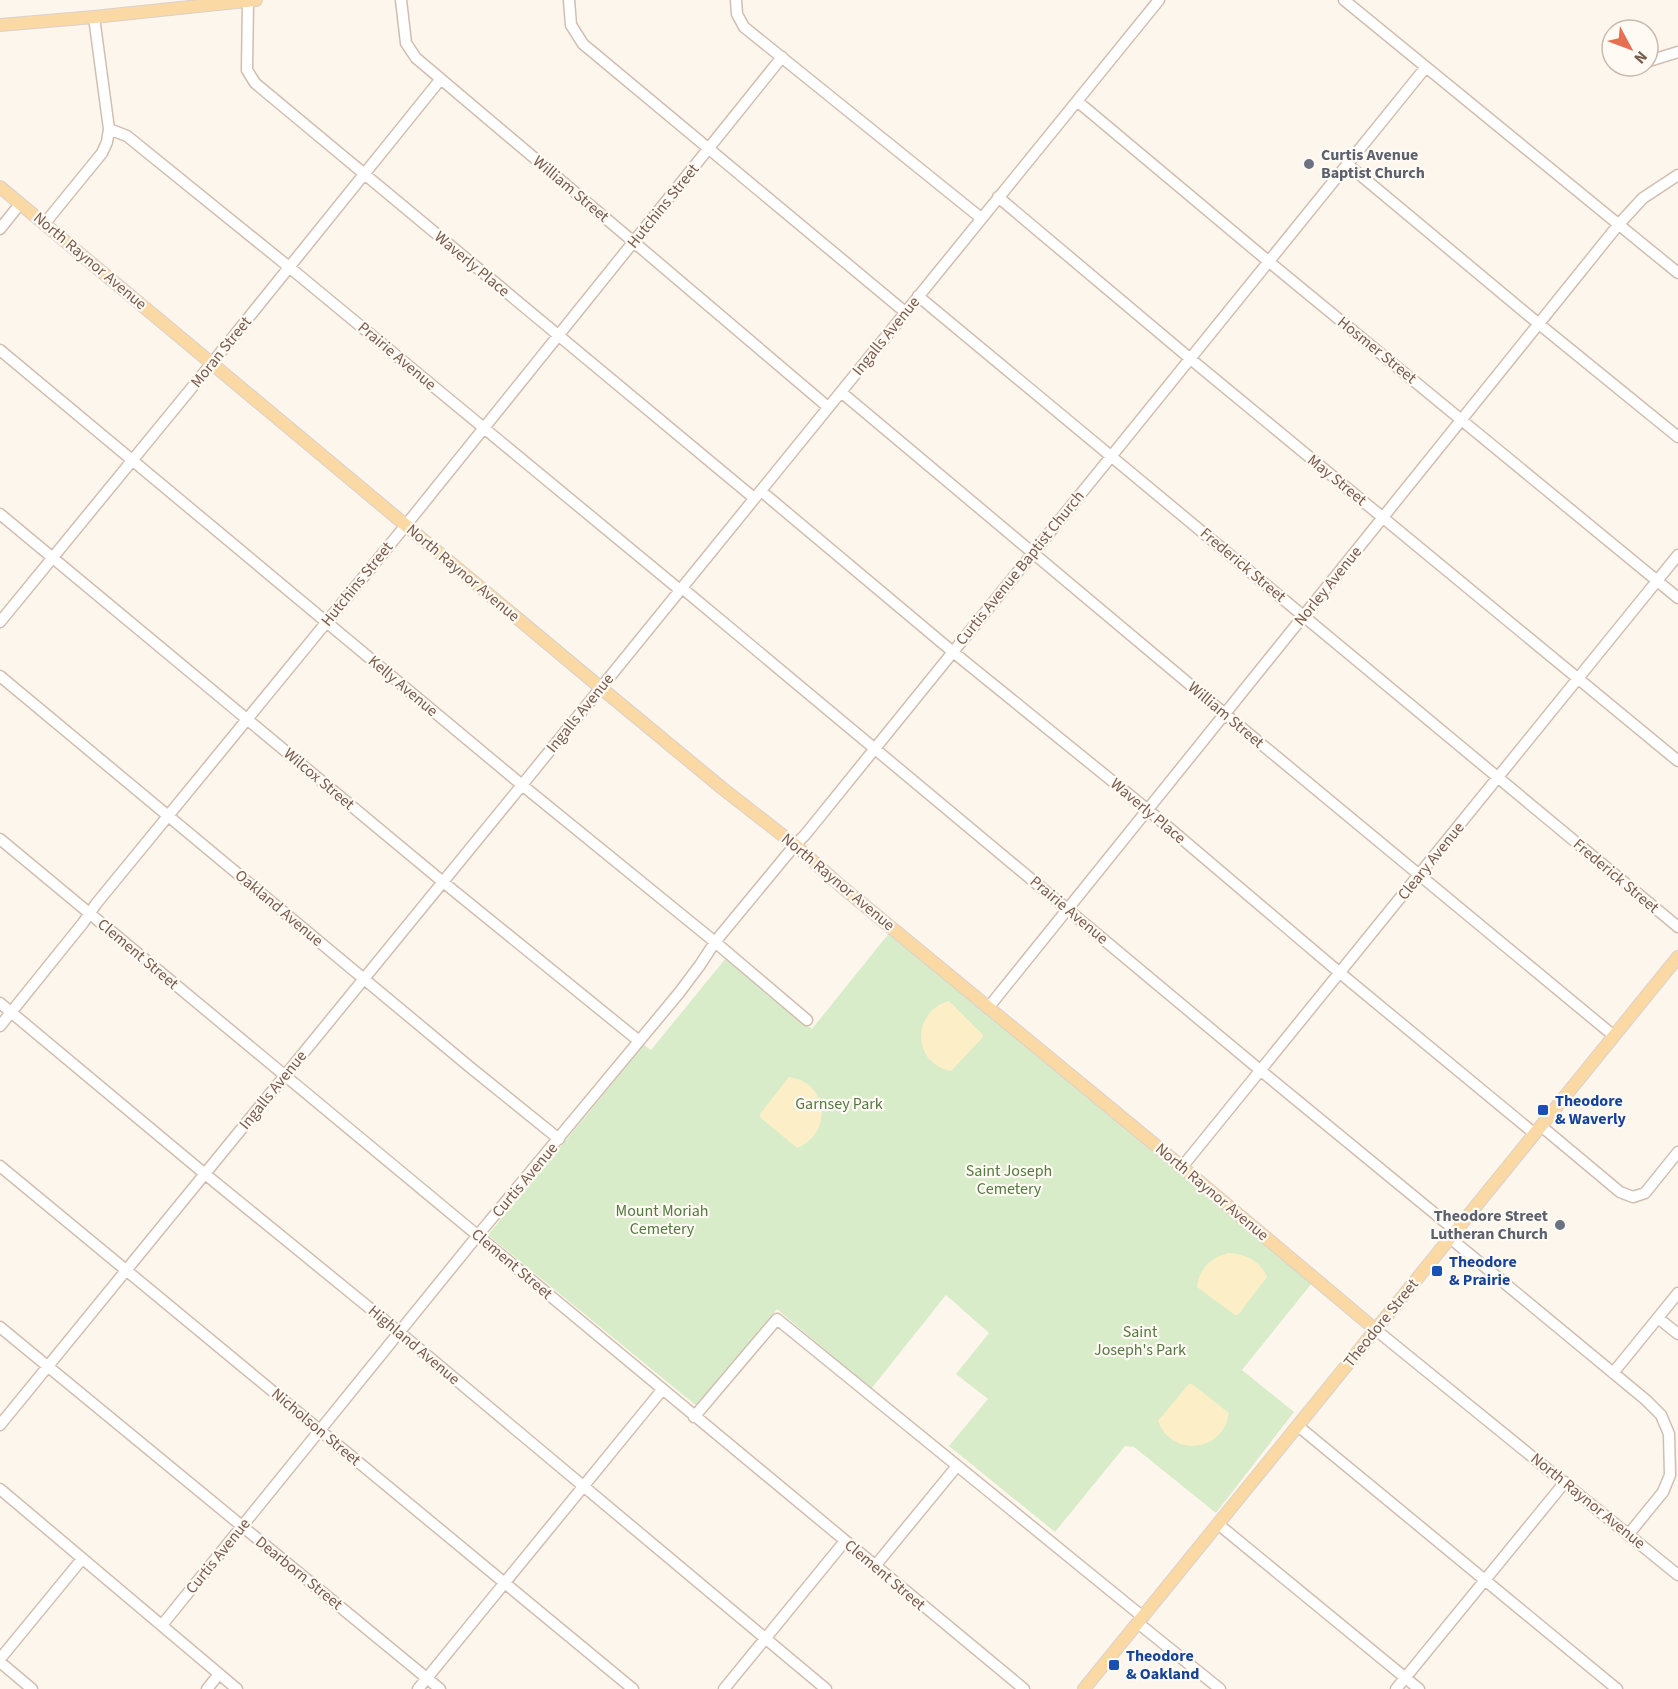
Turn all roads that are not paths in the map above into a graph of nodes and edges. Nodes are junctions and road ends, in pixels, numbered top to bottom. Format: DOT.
graph roads {
  1 [pos="252,0"];
  2 [pos="400,0"];
  3 [pos="569,0"];
  4 [pos="736,0"];
  5 [pos="1159,0"];
  6 [pos="1344,0"];
  7 [pos="94,17"];
  8 [pos="0,25"];
  9 [pos="1678,52"];
  10 [pos="782,57"];
  11 [pos="1660,58"];
  12 [pos="1426,67"];
  13 [pos="440,80"];
  14 [pos="1077,101"];
  15 [pos="109,129"];
  16 [pos="708,148"];
  17 [pos="1347,164"];
  18 [pos="364,174"];
  19 [pos="1678,176"];
  20 [pos="0,187"];
  21 [pos="998,197"];
  22 [pos="20,204"];
  23 [pos="981,218"];
  24 [pos="45,223"];
  25 [pos="1619,224"];
  26 [pos="0,229"];
  27 [pos="634,242"];
  28 [pos="1268,261"];
  29 [pos="289,267"];
  30 [pos="1678,273"];
  31 [pos="918,296"];
  32 [pos="905,312"];
  33 [pos="1539,324"];
  34 [pos="558,335"];
  35 [pos="0,350"];
  36 [pos="1189,358"];
  37 [pos="212,363"];
  38 [pos="841,392"];
  39 [pos="828,407"];
  40 [pos="1463,420"];
  41 [pos="484,428"];
  42 [pos="1678,437"];
  43 [pos="1112,454"];
  44 [pos="133,460"];
  45 [pos="757,495"];
  46 [pos="0,514"];
  47 [pos="1383,518"];
  48 [pos="405,525"];
  49 [pos="1032,553"];
  50 [pos="1678,555"];
  51 [pos="53,557"];
  52 [pos="1657,581"];
  53 [pos="681,589"];
  54 [pos="1678,598"];
  55 [pos="1304,616"];
  56 [pos="0,622"];
  57 [pos="326,622"];
  58 [pos="953,652"];
  59 [pos="0,676"];
  60 [pos="1579,678"];
  61 [pos="601,688"];
  62 [pos="1225,714"];
  63 [pos="247,719"];
  64 [pos="875,748"];
  65 [pos="1678,761"];
  66 [pos="1498,779"];
  67 [pos="522,785"];
  68 [pos="1148,810"];
  69 [pos="168,815"];
  70 [pos="0,839"];
  71 [pos="795,845"];
  72 [pos="1419,875"];
  73 [pos="442,882"];
  74 [pos="1068,909"];
  75 [pos="90,913"];
  76 [pos="1678,927"];
  77 [pos="715,942"];
  78 [pos="1678,957"];
  79 [pos="1340,973"];
  80 [pos="364,978"];
  81 [pos="0,1003"];
  82 [pos="988,1008"];
  83 [pos="11,1012"];
  84 [pos="807,1020"];
  85 [pos="0,1026"];
  86 [pos="1614,1036"];
  87 [pos="639,1041"];
  88 [pos="1260,1070"];
  89 [pos="285,1076"];
  90 [pos="1538,1130"];
  91 [pos="559,1139"];
  92 [pos="1678,1152"];
  93 [pos="0,1166"];
  94 [pos="1182,1167"];
  95 [pos="205,1174"];
  96 [pos="1453,1234"];
  97 [pos="478,1235"];
  98 [pos="126,1270"];
  99 [pos="1678,1293"];
  100 [pos="1658,1318"];
  101 [pos="0,1327"];
  102 [pos="1376,1330"];
  103 [pos="399,1332"];
  104 [pos="1678,1334"];
  105 [pos="48,1366"];
  106 [pos="1613,1373"];
  107 [pos="662,1390"];
  108 [pos="694,1417"];
  109 [pos="0,1425"];
  110 [pos="1298,1426"];
  111 [pos="320,1430"];
  112 [pos="957,1466"];
  113 [pos="1674,1476"];
  114 [pos="1565,1482"];
  115 [pos="583,1487"];
  116 [pos="0,1489"];
  117 [pos="1218,1524"];
  118 [pos="242,1526"];
  119 [pos="1628,1535"];
  120 [pos="845,1541"];
  121 [pos="82,1559"];
  122 [pos="875,1566"];
  123 [pos="1678,1575"];
  124 [pos="1485,1580"];
  125 [pos="505,1583"];
  126 [pos="1140,1620"];
  127 [pos="162,1625"];
  128 [pos="765,1638"];
  129 [pos="0,1661"];
  130 [pos="219,1674"];
  131 [pos="1405,1677"];
  132 [pos="427,1678"];
  133 [pos="32,1689"];
  134 [pos="207,1689"];
  135 [pos="237,1689"];
  136 [pos="418,1689"];
  137 [pos="440,1689"];
  138 [pos="633,1689"];
  139 [pos="724,1689"];
  140 [pos="826,1689"];
  141 [pos="1024,1689"];
  142 [pos="1084,1689"];
  143 [pos="1220,1689"];
  144 [pos="1396,1689"];
  145 [pos="1419,1689"];
  146 [pos="1617,1689"];
  1 -- 7 [label="main road"];
  1 -- 18 [label="street, Waverly Place"];
  2 -- 13 [label="street, William Street"];
  3 -- 16 [label="street"];
  4 -- 10 [label="street"];
  5 -- 14 [label="street, Ingalls Avenue"];
  6 -- 12 [label="street"];
  7 -- 8 [label="main road"];
  7 -- 15 [label="street"];
  9 -- 11 [label="street"];
  10 -- 16 [label="street, Hutchins Street"];
  10 -- 23 [label="street"];
  12 -- 17 [label="street, Curtis Avenue Baptist Church"];
  12 -- 25 [label="street"];
  13 -- 18 [label="street, Moran Street"];
  13 -- 27 [label="street, William Street"];
  14 -- 21 [label="street, Ingalls Avenue"];
  14 -- 28 [label="street, Hosmer Street"];
  15 -- 24 [label="street"];
  15 -- 29 [label="street, Prairie Avenue"];
  16 -- 27 [label="street, Hutchins Street"];
  16 -- 32 [label="street"];
  17 -- 28 [label="street, Curtis Avenue Baptist Church"];
  17 -- 33 [label="street"];
  18 -- 29 [label="street, Moran Street"];
  18 -- 34 [label="street, Waverly Place"];
  19 -- 25 [label="street, Norley Avenue"];
  20 -- 22 [label="main road, North Raynor Avenue"];
  21 -- 23 [label="street, Ingalls Avenue"];
  21 -- 36 [label="street, May Street"];
  22 -- 24 [label="main road, North Raynor Avenue"];
  22 -- 26 [label="street"];
  23 -- 31 [label="street, Ingalls Avenue"];
  24 -- 37 [label="main road, North Raynor Avenue"];
  25 -- 30 [label="street"];
  25 -- 33 [label="street, Norley Avenue"];
  27 -- 34 [label="street, Hutchins Street"];
  27 -- 39 [label="street, William Street"];
  28 -- 36 [label="street, Curtis Avenue Baptist Church"];
  28 -- 40 [label="street, Hosmer Street"];
  29 -- 37 [label="street, Moran Street"];
  29 -- 41 [label="street, Prairie Avenue"];
  31 -- 32 [label="street, Ingalls Avenue"];
  31 -- 43 [label="street, Frederick Street"];
  32 -- 38 [label="street, Ingalls Avenue"];
  33 -- 40 [label="street, Norley Avenue"];
  33 -- 42 [label="street"];
  34 -- 41 [label="street, Hutchins Street"];
  34 -- 45 [label="street, Waverly Place"];
  35 -- 44 [label="street, Kelly Avenue"];
  36 -- 43 [label="street, Curtis Avenue Baptist Church"];
  36 -- 47 [label="street, May Street"];
  37 -- 44 [label="street, Moran Street"];
  37 -- 48 [label="main road, North Raynor Avenue"];
  38 -- 39 [label="street, Ingalls Avenue"];
  38 -- 49 [label="street, William Street"];
  39 -- 45 [label="street, Ingalls Avenue"];
  40 -- 47 [label="street, Norley Avenue"];
  40 -- 52 [label="street, Hosmer Street"];
  41 -- 48 [label="street, Hutchins Street"];
  41 -- 53 [label="street, Prairie Avenue"];
  43 -- 49 [label="street, Curtis Avenue Baptist Church"];
  43 -- 55 [label="street, Frederick Street"];
  44 -- 51 [label="street, Moran Street"];
  44 -- 57 [label="street, Kelly Avenue"];
  45 -- 53 [label="street, Ingalls Avenue"];
  45 -- 58 [label="street, Waverly Place"];
  46 -- 51 [label="street, Wilcox Street"];
  47 -- 55 [label="street, Norley Avenue"];
  47 -- 60 [label="street, May Street"];
  48 -- 57 [label="street, Hutchins Street"];
  48 -- 61 [label="main road, North Raynor Avenue"];
  49 -- 58 [label="street, Curtis Avenue Baptist Church"];
  49 -- 62 [label="street, William Street"];
  50 -- 52 [label="street, Cleary Avenue"];
  51 -- 56 [label="street, Moran Street"];
  51 -- 63 [label="street, Wilcox Street"];
  52 -- 54 [label="street, Hosmer Street"];
  52 -- 60 [label="street, Cleary Avenue"];
  53 -- 61 [label="street, Ingalls Avenue"];
  53 -- 64 [label="street, Prairie Avenue"];
  55 -- 62 [label="street, Norley Avenue"];
  55 -- 66 [label="street, Frederick Street"];
  57 -- 63 [label="street, Hutchins Street"];
  57 -- 67 [label="street, Kelly Avenue"];
  58 -- 64 [label="street, Curtis Avenue Baptist Church"];
  58 -- 68 [label="street, Waverly Place"];
  59 -- 69 [label="street, Oakland Avenue"];
  60 -- 65 [label="street, May Street"];
  60 -- 66 [label="street, Cleary Avenue"];
  61 -- 67 [label="street, Ingalls Avenue"];
  61 -- 71 [label="main road, North Raynor Avenue"];
  62 -- 68 [label="street, Norley Avenue"];
  62 -- 72 [label="street, William Street"];
  63 -- 69 [label="street, Hutchins Street"];
  63 -- 73 [label="street, Wilcox Street"];
  64 -- 71 [label="street, Curtis Avenue Baptist Church"];
  64 -- 74 [label="street, Prairie Avenue"];
  66 -- 72 [label="street, Cleary Avenue"];
  66 -- 76 [label="street, Frederick Street"];
  67 -- 73 [label="street, Ingalls Avenue"];
  67 -- 77 [label="street, Kelly Avenue"];
  68 -- 74 [label="street, Norley Avenue"];
  68 -- 79 [label="street, Waverly Place"];
  69 -- 75 [label="street, Hutchins Street"];
  69 -- 80 [label="street, Oakland Avenue"];
  70 -- 75 [label="street, Clement Street"];
  71 -- 77 [label="street, Curtis Avenue"];
  71 -- 82 [label="main road, North Raynor Avenue"];
  72 -- 79 [label="street, Cleary Avenue"];
  72 -- 86 [label="street, William Street"];
  73 -- 80 [label="street, Ingalls Avenue"];
  73 -- 87 [label="street, Wilcox Street"];
  74 -- 82 [label="street, Norley Avenue"];
  74 -- 88 [label="street, Prairie Avenue"];
  75 -- 83 [label="street, Hutchins Street"];
  75 -- 89 [label="street, Clement Street"];
  77 -- 84 [label="street, Kelly Avenue"];
  77 -- 87 [label="street, Curtis Avenue"];
  78 -- 86 [label="main road, Theodore Street"];
  79 -- 88 [label="street, Cleary Avenue"];
  79 -- 90 [label="street, Waverly Place"];
  80 -- 89 [label="street, Ingalls Avenue"];
  80 -- 91 [label="street, Oakland Avenue"];
  81 -- 83 [label="street, Highland Avenue"];
  82 -- 94 [label="main road, North Raynor Avenue"];
  83 -- 85 [label="street, Hutchins Street"];
  83 -- 95 [label="street, Highland Avenue"];
  86 -- 90 [label="main road, Theodore Street"];
  87 -- 91 [label="street, Curtis Avenue"];
  88 -- 94 [label="street, Cleary Avenue"];
  88 -- 96 [label="street, Prairie Avenue"];
  89 -- 95 [label="street, Ingalls Avenue"];
  89 -- 97 [label="street, Clement Street"];
  90 -- 92 [label="street, Waverly Place"];
  90 -- 96 [label="main road, Theodore Street"];
  91 -- 97 [label="street, Curtis Avenue"];
  93 -- 98 [label="street, Nicholson Street"];
  94 -- 102 [label="main road, North Raynor Avenue"];
  95 -- 98 [label="street, Ingalls Avenue"];
  95 -- 103 [label="street, Highland Avenue"];
  96 -- 102 [label="main road, Theodore Street"];
  96 -- 106 [label="street, Prairie Avenue"];
  97 -- 103 [label="street, Curtis Avenue"];
  97 -- 107 [label="street, Clement Street"];
  98 -- 105 [label="street, Ingalls Avenue"];
  98 -- 111 [label="street, Nicholson Street"];
  99 -- 100 [label="street"];
  100 -- 104 [label="street"];
  100 -- 106 [label="street"];
  101 -- 105 [label="street, Dearborn Street"];
  102 -- 110 [label="main road, Theodore Street"];
  102 -- 114 [label="street, North Raynor Avenue"];
  103 -- 111 [label="street, Curtis Avenue"];
  103 -- 115 [label="street, Highland Avenue"];
  105 -- 109 [label="street, Ingalls Avenue"];
  105 -- 118 [label="street, Dearborn Street"];
  106 -- 113 [label="street, Prairie Avenue"];
  107 -- 108 [label="street, Clement Street"];
  107 -- 115 [label="street"];
  108 -- 112 [label="street"];
  108 -- 120 [label="street, Clement Street"];
  110 -- 117 [label="main road, Theodore Street"];
  110 -- 124 [label="street"];
  111 -- 118 [label="street, Curtis Avenue"];
  111 -- 125 [label="street, Nicholson Street"];
  112 -- 122 [label="street"];
  112 -- 126 [label="street"];
  113 -- 119 [label="street, Prairie Avenue"];
  114 -- 119 [label="street, North Raynor Avenue"];
  114 -- 124 [label="street"];
  115 -- 125 [label="street"];
  115 -- 128 [label="street, Highland Avenue"];
  116 -- 121 [label="street"];
  117 -- 126 [label="main road, Theodore Street"];
  117 -- 131 [label="street"];
  118 -- 127 [label="street, Curtis Avenue"];
  118 -- 132 [label="street, Dearborn Street"];
  119 -- 123 [label="street, North Raynor Avenue"];
  120 -- 122 [label="street, Clement Street"];
  120 -- 128 [label="street"];
  121 -- 127 [label="street"];
  121 -- 129 [label="street"];
  122 -- 141 [label="street, Clement Street"];
  124 -- 131 [label="street"];
  124 -- 146 [label="street"];
  125 -- 132 [label="street"];
  125 -- 138 [label="street, Nicholson Street"];
  126 -- 142 [label="main road, Theodore Street"];
  126 -- 143 [label="street"];
  127 -- 130 [label="street"];
  128 -- 139 [label="street"];
  128 -- 140 [label="street, Highland Avenue"];
  129 -- 133 [label="street"];
  130 -- 134 [label="street"];
  130 -- 135 [label="street"];
  131 -- 144 [label="street"];
  131 -- 145 [label="street"];
  132 -- 136 [label="street"];
  132 -- 137 [label="street, Dearborn Street"];
}
